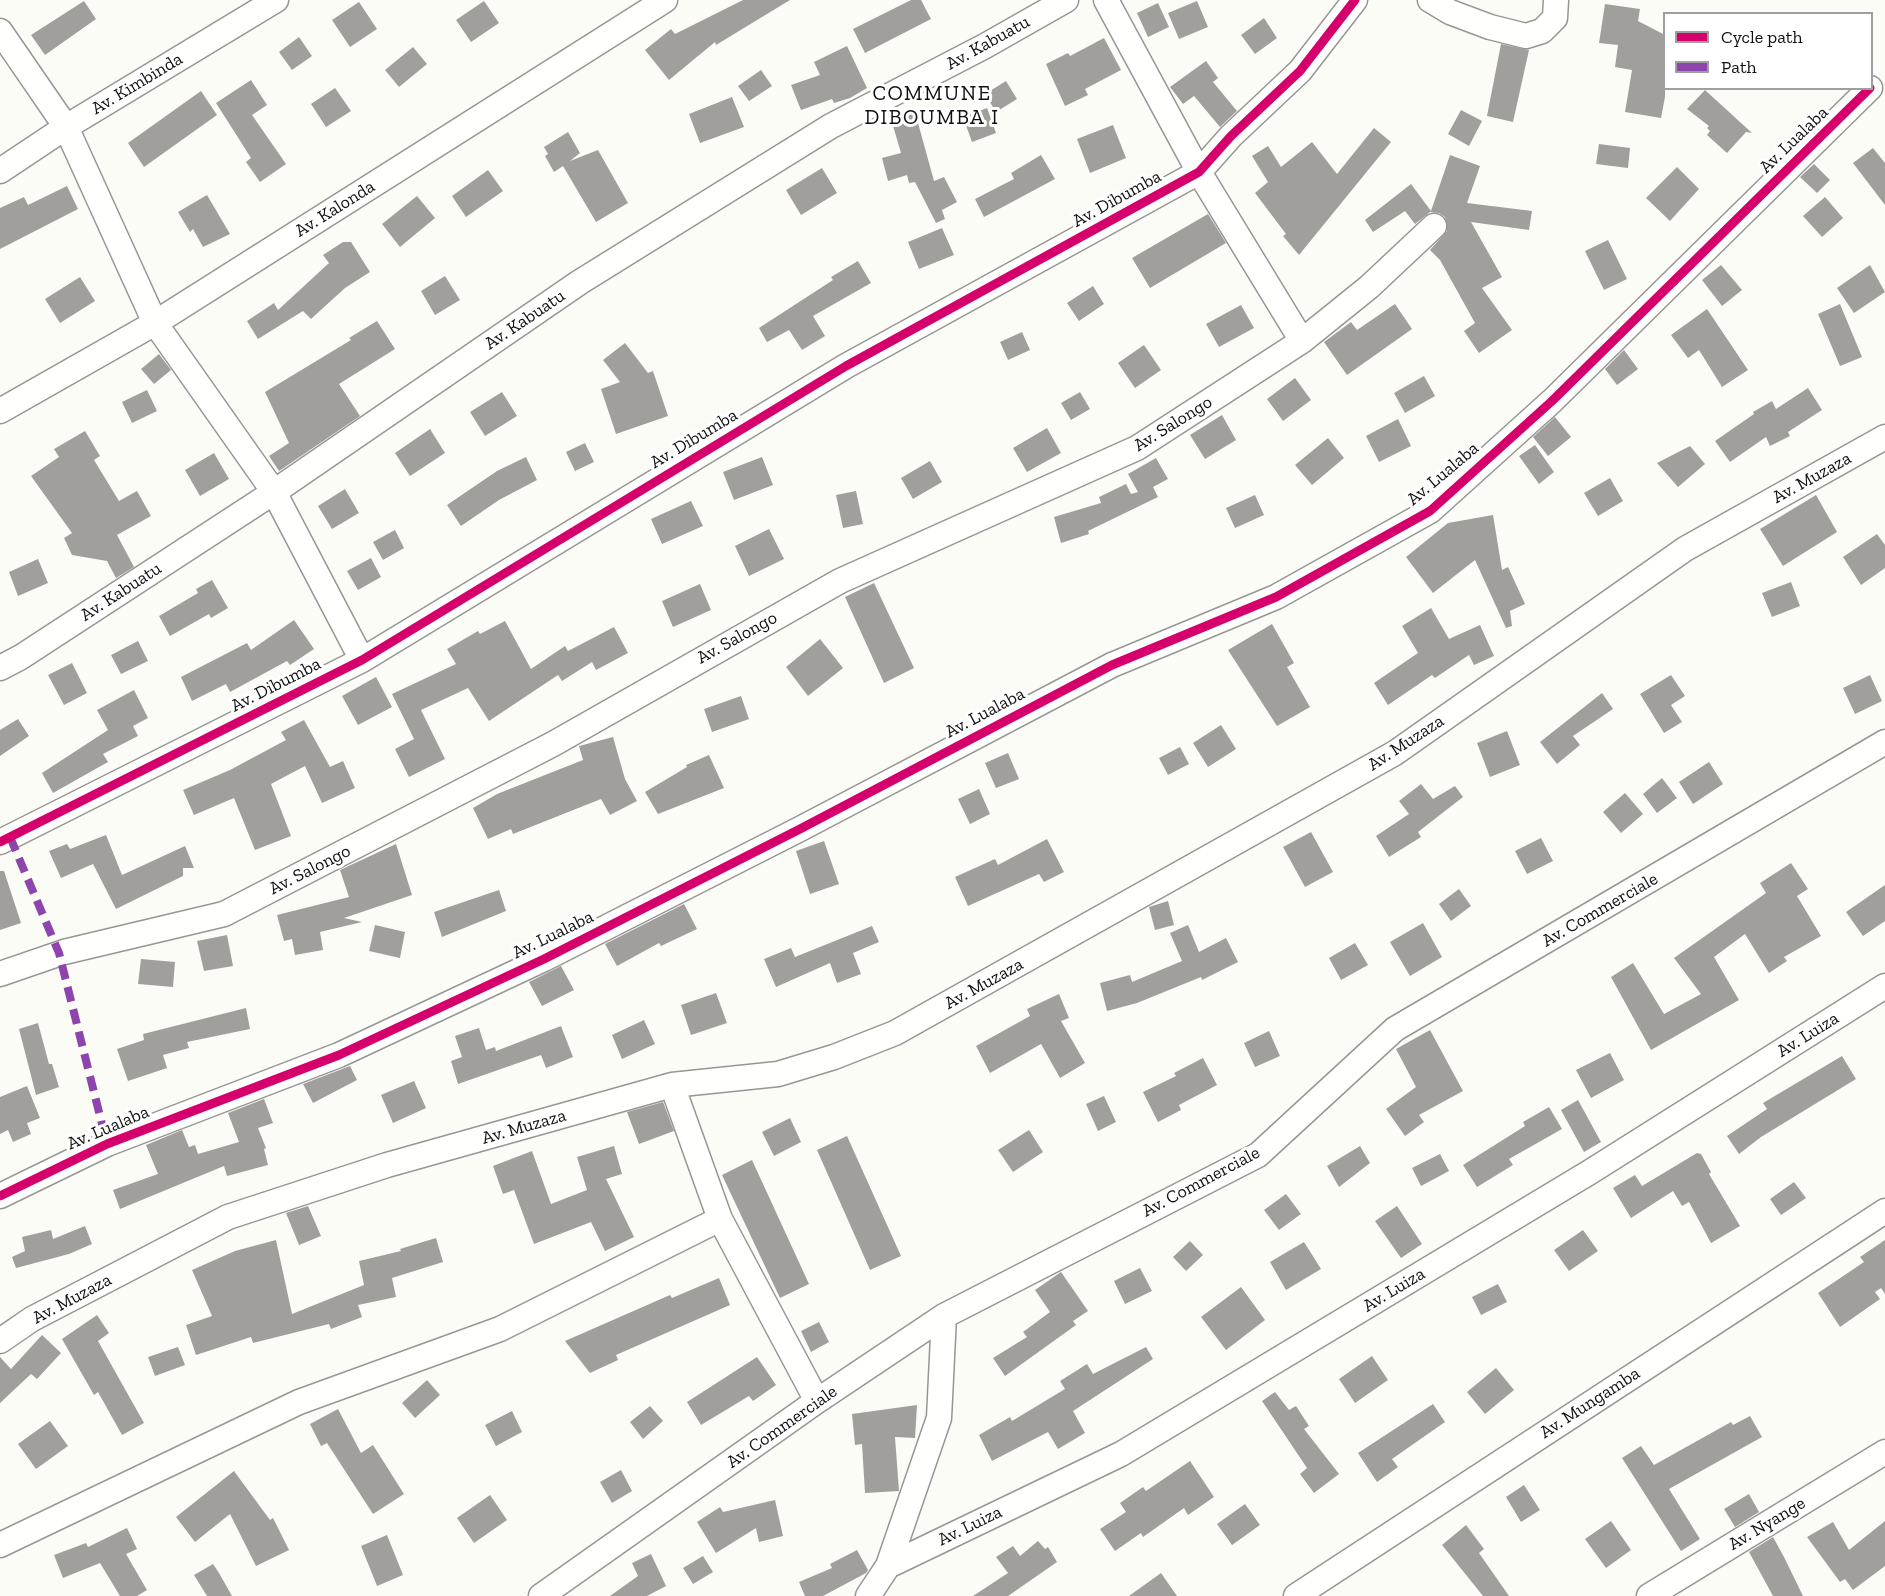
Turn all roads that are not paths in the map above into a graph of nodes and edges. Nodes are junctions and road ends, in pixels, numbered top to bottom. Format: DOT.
graph roads {
  1 [pos="276,0"];
  2 [pos="665,0"];
  3 [pos="1066,0"];
  4 [pos="1106,0"];
  5 [pos="1355,0"];
  6 [pos="1430,0"];
  7 [pos="1556,0"];
  8 [pos="0,32"];
  9 [pos="1885,74"];
  10 [pos="1873,86"];
  11 [pos="1869,90"];
  12 [pos="66,127"];
  13 [pos="0,171"];
  14 [pos="1199,172"];
  15 [pos="1434,226"];
  16 [pos="155,323"];
  17 [pos="1302,341"];
  18 [pos="0,411"];
  19 [pos="1885,437"];
  20 [pos="274,492"];
  21 [pos="362,660"];
  22 [pos="0,668"];
  23 [pos="1885,742"];
  24 [pos="0,842"];
  25 [pos="0,974"];
  26 [pos="1885,986"];
  27 [pos="672,1085"];
  28 [pos="0,1196"];
  29 [pos="1885,1211"];
  30 [pos="720,1219"];
  31 [pos="944,1316"];
  32 [pos="0,1341"];
  33 [pos="817,1401"];
  34 [pos="1885,1452"];
  35 [pos="0,1545"];
  36 [pos="888,1566"];
  37 [pos="541,1596"];
  38 [pos="868,1596"];
  39 [pos="1296,1596"];
  40 [pos="1649,1596"];
  1 -- 12 [label="street, Av. Kimbinda"];
  2 -- 16 [label="street, Av. Kalonda"];
  3 -- 20 [label="street, Av. Kabuatu"];
  4 -- 14 [label="street"];
  5 -- 14 [label="street, Av. Dibumba"];
  6 -- 7 [label="street"];
  8 -- 12 [label="street"];
  9 -- 10 [label="street, Av. Lualaba"];
  11 -- 28 [label="street, Av. Lualaba"];
  12 -- 13 [label="street, Av. Kimbinda"];
  12 -- 16 [label="street"];
  14 -- 17 [label="street"];
  14 -- 21 [label="street, Av. Dibumba"];
  15 -- 17 [label="street, Av. Salongo"];
  16 -- 18 [label="street, Av. Kalonda"];
  16 -- 20 [label="street"];
  17 -- 25 [label="street, Av. Salongo"];
  19 -- 27 [label="street, Av. Muzaza"];
  20 -- 21 [label="street"];
  20 -- 22 [label="street, Av. Kabuatu"];
  21 -- 24 [label="street, Av. Dibumba"];
  23 -- 31 [label="street, Av. Commerciale"];
  26 -- 36 [label="street, Av. Luiza"];
  27 -- 30 [label="street"];
  27 -- 32 [label="street, Av. Muzaza"];
  29 -- 39 [label="street, Av. Mungamba"];
  30 -- 33 [label="street"];
  30 -- 35 [label="street"];
  31 -- 33 [label="street, Av. Commerciale"];
  31 -- 36 [label="street"];
  33 -- 37 [label="street, Av. Commerciale"];
  34 -- 40 [label="street, Av. Nyange"];
  36 -- 38 [label="street"];
}
